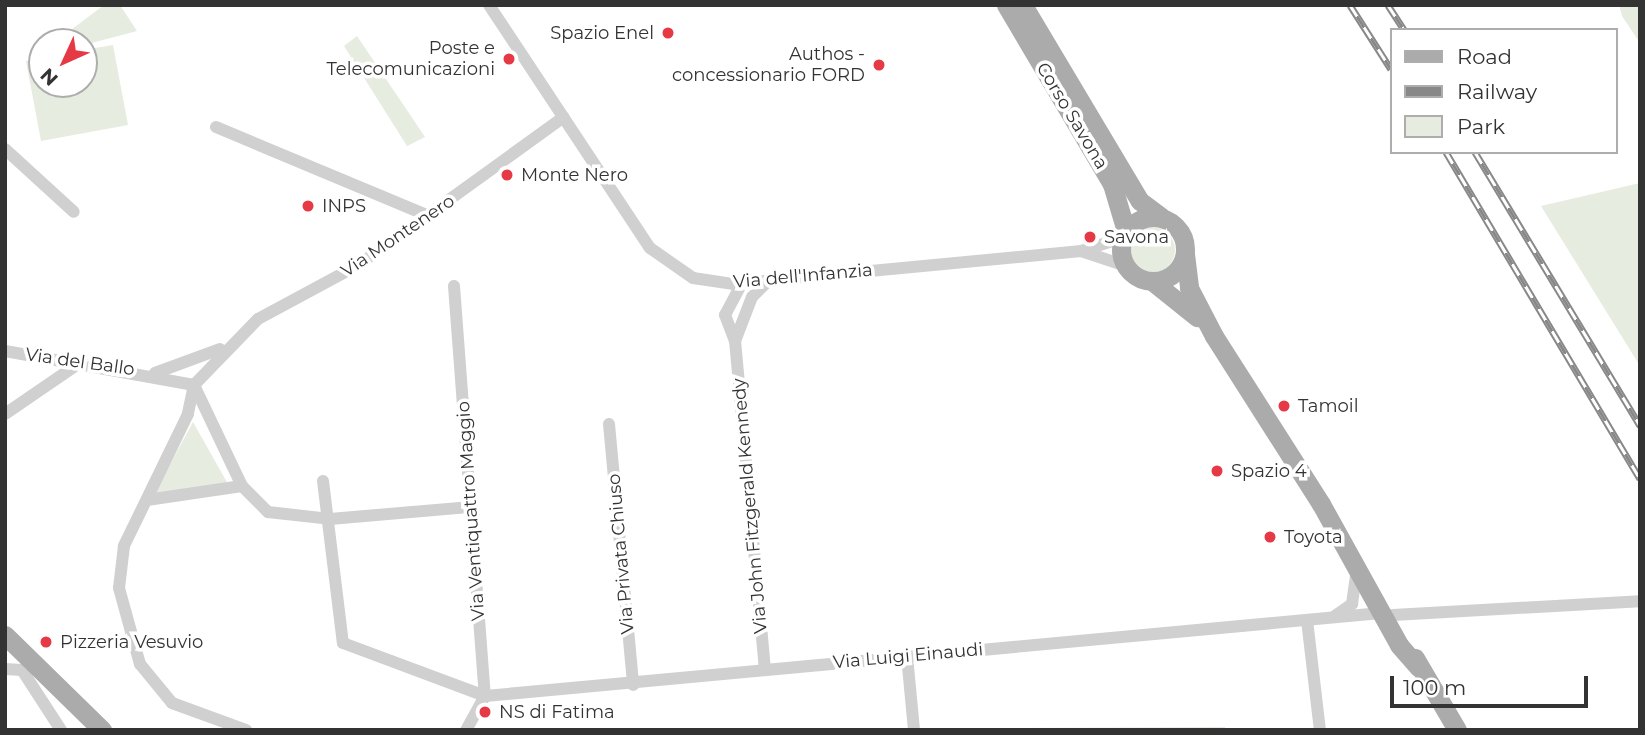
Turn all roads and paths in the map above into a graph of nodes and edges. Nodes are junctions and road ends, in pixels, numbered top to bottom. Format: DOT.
graph roads {
  1 [pos="489,5"];
  2 [pos="1006,5"];
  3 [pos="1023,5"];
  4 [pos="564,117"];
  5 [pos="216,127"];
  6 [pos="5,149"];
  7 [pos="74,212"];
  8 [pos="429,216"];
  9 [pos="1161,217"];
  10 [pos="1124,235"];
  11 [pos="1081,251"];
  12 [pos="1185,254"];
  13 [pos="1126,267"];
  14 [pos="769,280"];
  15 [pos="1152,281"];
  16 [pos="742,283"];
  17 [pos="454,286"];
  18 [pos="1214,336"];
  19 [pos="735,341"];
  20 [pos="226,346"];
  21 [pos="5,351"];
  22 [pos="81,362"];
  23 [pos="189,364"];
  24 [pos="155,373"];
  25 [pos="204,373"];
  26 [pos="189,383"];
  27 [pos="5,414"];
  28 [pos="609,424"];
  29 [pos="323,481"];
  30 [pos="242,486"];
  31 [pos="147,500"];
  32 [pos="471,507"];
  33 [pos="330,519"];
  34 [pos="1340,537"];
  35 [pos="1356,571"];
  36 [pos="1640,601"];
  37 [pos="1387,614"];
  38 [pos="1331,618"];
  39 [pos="1307,620"];
  40 [pos="5,635"];
  41 [pos="907,656"];
  42 [pos="26,665"];
  43 [pos="5,668"];
  44 [pos="765,670"];
  45 [pos="633,685"];
  46 [pos="485,696"];
  47 [pos="61,730"];
  48 [pos="102,730"];
  49 [pos="246,730"];
  50 [pos="466,730"];
  51 [pos="914,730"];
  52 [pos="1320,730"];
  53 [pos="1457,730"];
  1 -- 4 [label="street, Via dell'Infanzia"];
  2 -- 10 [label="main road, Corso Savona"];
  3 -- 9 [label="main road, Corso Savona"];
  4 -- 8 [label="street, Via Montenero"];
  4 -- 16 [label="street, Via dell'Infanzia"];
  5 -- 8 [label="street"];
  6 -- 7 [label="street"];
  8 -- 20 [label="street, Via Montenero"];
  9 -- 10 [label="main road"];
  9 -- 12 [label="main road"];
  10 -- 11 [label="street, Via dell'Infanzia"];
  10 -- 13 [label="main road"];
  11 -- 13 [label="street, Via dell'Infanzia"];
  11 -- 14 [label="street, Via dell'Infanzia"];
  12 -- 15 [label="main road"];
  12 -- 18 [label="main road"];
  13 -- 15 [label="main road"];
  14 -- 16 [label="street, Via dell'Infanzia"];
  14 -- 19 [label="street, Via John Fitzgerald Kennedy"];
  15 -- 18 [label="main road"];
  16 -- 19 [label="street, Via John Fitzgerald Kennedy"];
  17 -- 32 [label="street, Via Ventiquattro Maggio"];
  18 -- 34 [label="main road"];
  19 -- 44 [label="street, Via John Fitzgerald Kennedy"];
  20 -- 23 [label="street, Via Montenero"];
  20 -- 25 [label="street, Via Montenero"];
  21 -- 22 [label="street, Via del Ballo"];
  22 -- 24 [label="street, Via del Ballo"];
  22 -- 27 [label="street"];
  23 -- 24 [label="street, Via Montenero"];
  23 -- 25 [label="street"];
  23 -- 26 [label="street"];
  24 -- 26 [label="street"];
  25 -- 26 [label="street, Via Montenero"];
  26 -- 30 [label="street"];
  26 -- 31 [label="street"];
  28 -- 45 [label="street, Via Privata Chiuso"];
  29 -- 33 [label="street"];
  30 -- 31 [label="street"];
  30 -- 33 [label="street"];
  31 -- 49 [label="street"];
  32 -- 33 [label="street"];
  32 -- 46 [label="street, Via Ventiquattro Maggio"];
  33 -- 46 [label="street"];
  34 -- 35 [label="main road"];
  34 -- 37 [label="main road"];
  35 -- 37 [label="main road"];
  35 -- 38 [label="street"];
  36 -- 37 [label="street, Via Luigi Einaudi"];
  37 -- 38 [label="street, Via Luigi Einaudi"];
  37 -- 53 [label="main road"];
  38 -- 39 [label="street, Via Luigi Einaudi"];
  39 -- 41 [label="street, Via Luigi Einaudi"];
  39 -- 52 [label="street"];
  40 -- 42 [label="main road"];
  41 -- 44 [label="street, Via Luigi Einaudi"];
  41 -- 51 [label="street"];
  42 -- 43 [label="street"];
  42 -- 47 [label="street"];
  42 -- 48 [label="main road"];
  44 -- 45 [label="street, Via Luigi Einaudi"];
  45 -- 46 [label="street, Via Luigi Einaudi"];
  46 -- 50 [label="street"];
}
